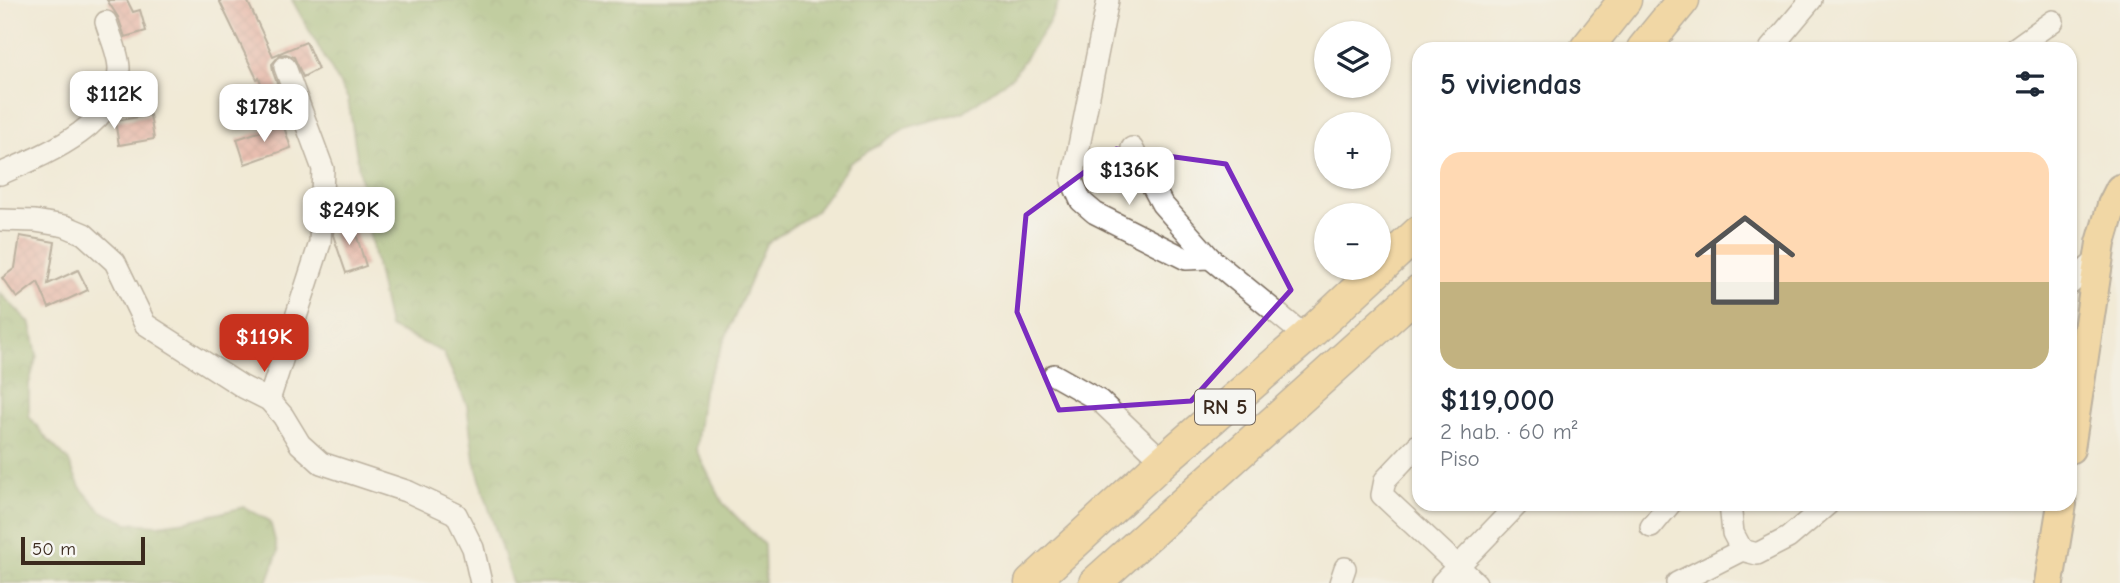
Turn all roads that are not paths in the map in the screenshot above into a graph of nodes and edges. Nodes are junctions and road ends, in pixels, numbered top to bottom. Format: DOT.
graph roads {
  1 [pos="1108,0"];
  2 [pos="1625,0"];
  3 [pos="1684,0"];
  4 [pos="1811,0"];
  5 [pos="2053,21"];
  6 [pos="106,22"];
  7 [pos="1592,42"];
  8 [pos="1649,42"];
  9 [pos="1776,42"];
  10 [pos="2024,42"];
  11 [pos="285,67"];
  12 [pos="1132,148"];
  13 [pos="0,174"];
  14 [pos="2120,188"];
  15 [pos="0,220"];
  16 [pos="1412,239"];
  17 [pos="2100,257"];
  18 [pos="1210,258"];
  19 [pos="2077,278"];
  20 [pos="1412,297"];
  21 [pos="1306,337"];
  22 [pos="1054,375"];
  23 [pos="269,400"];
  24 [pos="2077,404"];
  25 [pos="1412,451"];
  26 [pos="1163,461"];
  27 [pos="1511,511"];
  28 [pos="1664,511"];
  29 [pos="1731,511"];
  30 [pos="1820,511"];
  31 [pos="2061,511"];
  32 [pos="1651,527"];
  33 [pos="1742,550"];
  34 [pos="1458,566"];
  35 [pos="481,583"];
  36 [pos="1031,583"];
  37 [pos="1095,583"];
  38 [pos="1442,583"];
  39 [pos="1476,583"];
  40 [pos="1677,583"];
  41 [pos="2049,583"];
  1 -- 18 [label="street"];
  2 -- 7 [label="highway"];
  3 -- 8 [label="highway"];
  4 -- 9 [label="street"];
  5 -- 10 [label="street"];
  6 -- 13 [label="street"];
  11 -- 23 [label="street"];
  12 -- 18 [label="street"];
  14 -- 17 [label="main road"];
  15 -- 23 [label="street"];
  16 -- 21 [label="highway, RN 5"];
  17 -- 19 [label="street"];
  17 -- 24 [label="main road"];
  18 -- 21 [label="street"];
  20 -- 37 [label="highway, RN 5"];
  21 -- 26 [label="highway, RN 5"];
  22 -- 26 [label="street"];
  23 -- 35 [label="street"];
  25 -- 34 [label="street"];
  26 -- 36 [label="highway, RN 5"];
  27 -- 34 [label="street"];
  28 -- 32 [label="street"];
  29 -- 33 [label="street"];
  30 -- 33 [label="street"];
  31 -- 41 [label="main road"];
  33 -- 40 [label="street"];
  34 -- 38 [label="street"];
  34 -- 39 [label="street"];
}
